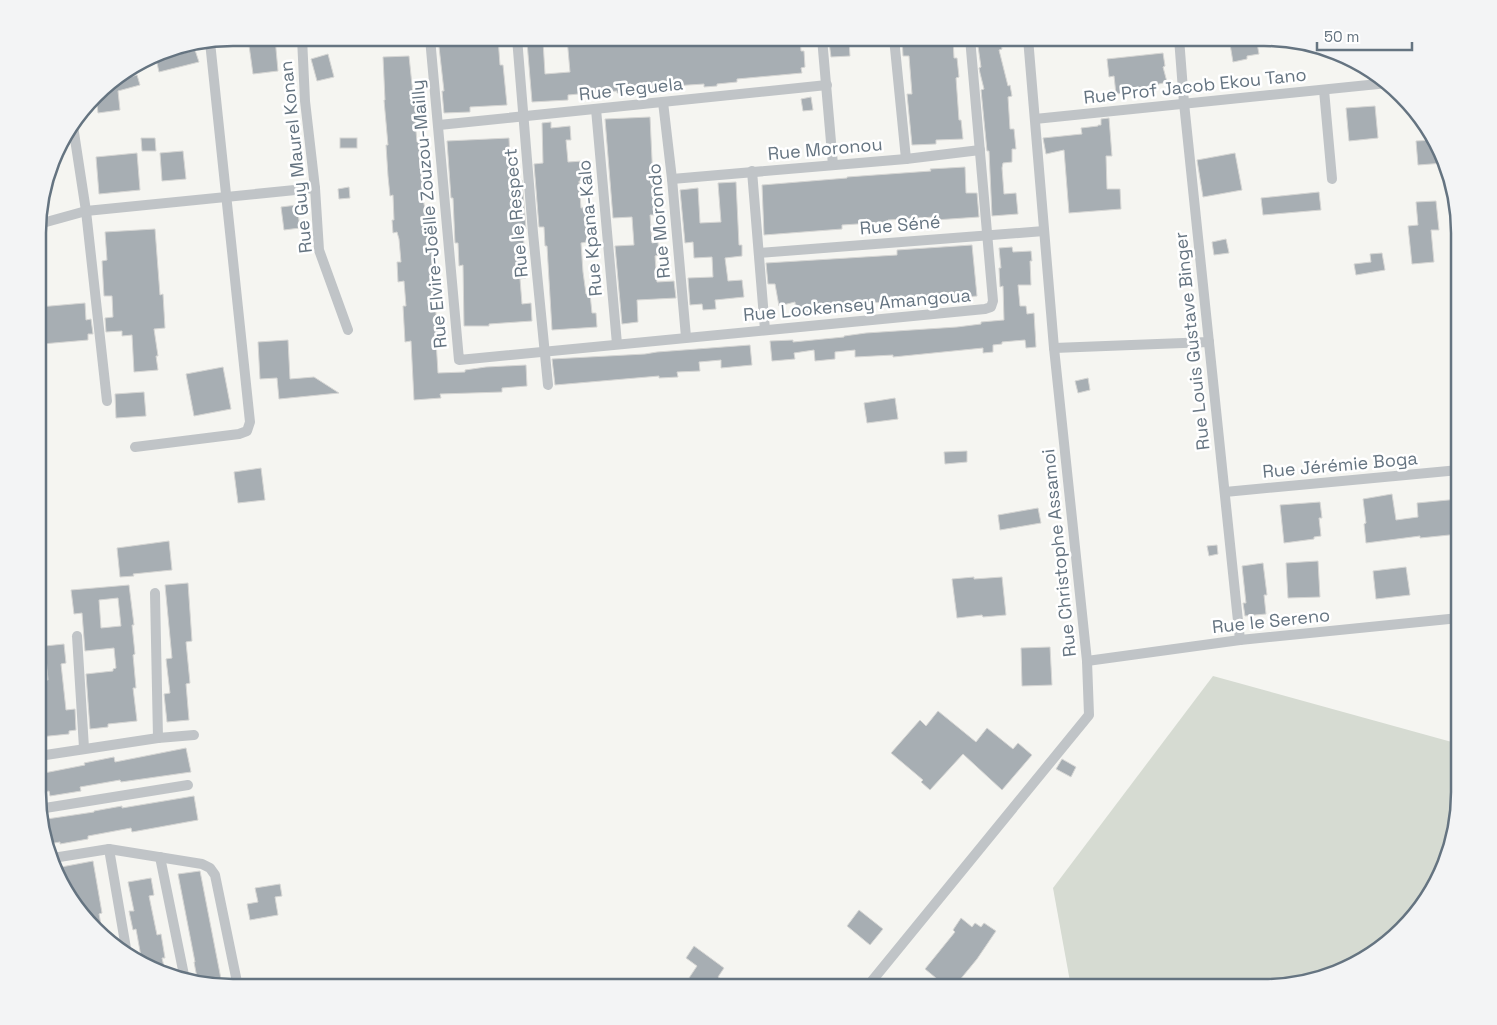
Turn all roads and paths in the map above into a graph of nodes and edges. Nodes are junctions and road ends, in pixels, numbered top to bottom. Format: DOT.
graph roads {
  1 [pos="302,46"];
  2 [pos="431,46"];
  3 [pos="518,46"];
  4 [pos="823,46"];
  5 [pos="895,46"];
  6 [pos="971,46"];
  7 [pos="1029,46"];
  8 [pos="1180,46"];
  9 [pos="211,48"];
  10 [pos="827,85"];
  11 [pos="1378,85"];
  12 [pos="1324,90"];
  13 [pos="663,102"];
  14 [pos="1184,103"];
  15 [pos="596,109"];
  16 [pos="523,116"];
  17 [pos="1035,119"];
  18 [pos="439,125"];
  19 [pos="74,135"];
  20 [pos="980,150"];
  21 [pos="906,159"];
  22 [pos="833,165"];
  23 [pos="752,172"];
  24 [pos="672,179"];
  25 [pos="1332,179"];
  26 [pos="314,188"];
  27 [pos="225,196"];
  28 [pos="86,211"];
  29 [pos="47,222"];
  30 [pos="1044,231"];
  31 [pos="987,234"];
  32 [pos="759,253"];
  33 [pos="348,330"];
  34 [pos="765,330"];
  35 [pos="686,337"];
  36 [pos="1209,342"];
  37 [pos="617,344"];
  38 [pos="1054,348"];
  39 [pos="546,351"];
  40 [pos="548,385"];
  41 [pos="107,401"];
  42 [pos="135,447"];
  43 [pos="1451,471"];
  44 [pos="1224,492"];
  45 [pos="155,593"];
  46 [pos="1451,619"];
  47 [pos="77,636"];
  48 [pos="1240,640"];
  49 [pos="1088,660"];
  50 [pos="194,735"];
  51 [pos="158,738"];
  52 [pos="84,748"];
  53 [pos="46,755"];
  54 [pos="188,785"];
  55 [pos="47,808"];
  56 [pos="108,849"];
  57 [pos="58,857"];
  58 [pos="160,858"];
  59 [pos="125,944"];
  60 [pos="183,972"];
  61 [pos="236,979"];
  62 [pos="874,979"];
  1 -- 26 [label="street, Rue Guy Maurel Konan"];
  2 -- 18 [label="street, Rue Elvire-Joëlle Zouzou-Mailly"];
  3 -- 16 [label="street, Rue le Respect"];
  4 -- 10 [label="street"];
  5 -- 21 [label="street"];
  6 -- 20 [label="street, Rue Lookensey Amangoua"];
  7 -- 17 [label="street, Rue Christophe Assamoi"];
  8 -- 14 [label="street, Rue Louis Gustave Binger"];
  9 -- 27 [label="street"];
  10 -- 13 [label="street, Rue Teguela"];
  10 -- 22 [label="street"];
  11 -- 12 [label="street, Rue Prof Jacob Ekou Tano"];
  12 -- 14 [label="street, Rue Prof Jacob Ekou Tano"];
  12 -- 25 [label="street"];
  13 -- 15 [label="street, Rue Teguela"];
  13 -- 24 [label="street, Rue Morondo"];
  14 -- 17 [label="street, Rue Prof Jacob Ekou Tano"];
  14 -- 36 [label="street, Rue Louis Gustave Binger"];
  15 -- 16 [label="street, Rue Teguela"];
  15 -- 37 [label="street, Rue Kpana-Kalo"];
  16 -- 18 [label="street, Rue Teguela"];
  16 -- 39 [label="street, Rue le Respect"];
  17 -- 30 [label="street, Rue Christophe Assamoi"];
  18 -- 39 [label="street, Rue Elvire-Joëlle Zouzou-Mailly"];
  19 -- 28 [label="street"];
  20 -- 21 [label="street, Rue Moronou"];
  20 -- 31 [label="street, Rue Lookensey Amangoua"];
  21 -- 22 [label="street, Rue Moronou"];
  22 -- 23 [label="street, Rue Moronou"];
  23 -- 24 [label="street, Rue Moronou"];
  23 -- 32 [label="street"];
  24 -- 35 [label="street, Rue Morondo"];
  26 -- 27 [label="street"];
  26 -- 33 [label="street, Rue Guy Maurel Konan"];
  27 -- 28 [label="street"];
  27 -- 42 [label="street"];
  28 -- 29 [label="street"];
  28 -- 41 [label="street"];
  30 -- 31 [label="street, Rue Séné"];
  30 -- 38 [label="street, Rue Christophe Assamoi"];
  31 -- 32 [label="street, Rue Séné"];
  31 -- 34 [label="street, Rue Lookensey Amangoua"];
  32 -- 34 [label="street"];
  34 -- 35 [label="street, Rue Lookensey Amangoua"];
  35 -- 37 [label="street, Rue Lookensey Amangoua"];
  36 -- 38 [label="street"];
  36 -- 44 [label="street, Rue Louis Gustave Binger"];
  37 -- 39 [label="street, Rue Lookensey Amangoua"];
  38 -- 49 [label="street, Rue Christophe Assamoi"];
  39 -- 40 [label="street, Rue le Respect"];
  43 -- 44 [label="street, Rue Jérémie Boga"];
  44 -- 48 [label="street, Rue Louis Gustave Binger"];
  45 -- 51 [label="street"];
  46 -- 48 [label="street, Rue le Sereno"];
  47 -- 52 [label="street"];
  48 -- 49 [label="street, Rue le Sereno"];
  49 -- 62 [label="street, Rue Christophe Assamoi"];
  50 -- 51 [label="street"];
  51 -- 52 [label="street"];
  52 -- 53 [label="street"];
  54 -- 55 [label="street"];
  56 -- 57 [label="street"];
  56 -- 58 [label="street"];
  56 -- 59 [label="street"];
  58 -- 60 [label="street"];
  58 -- 61 [label="street"];
}
